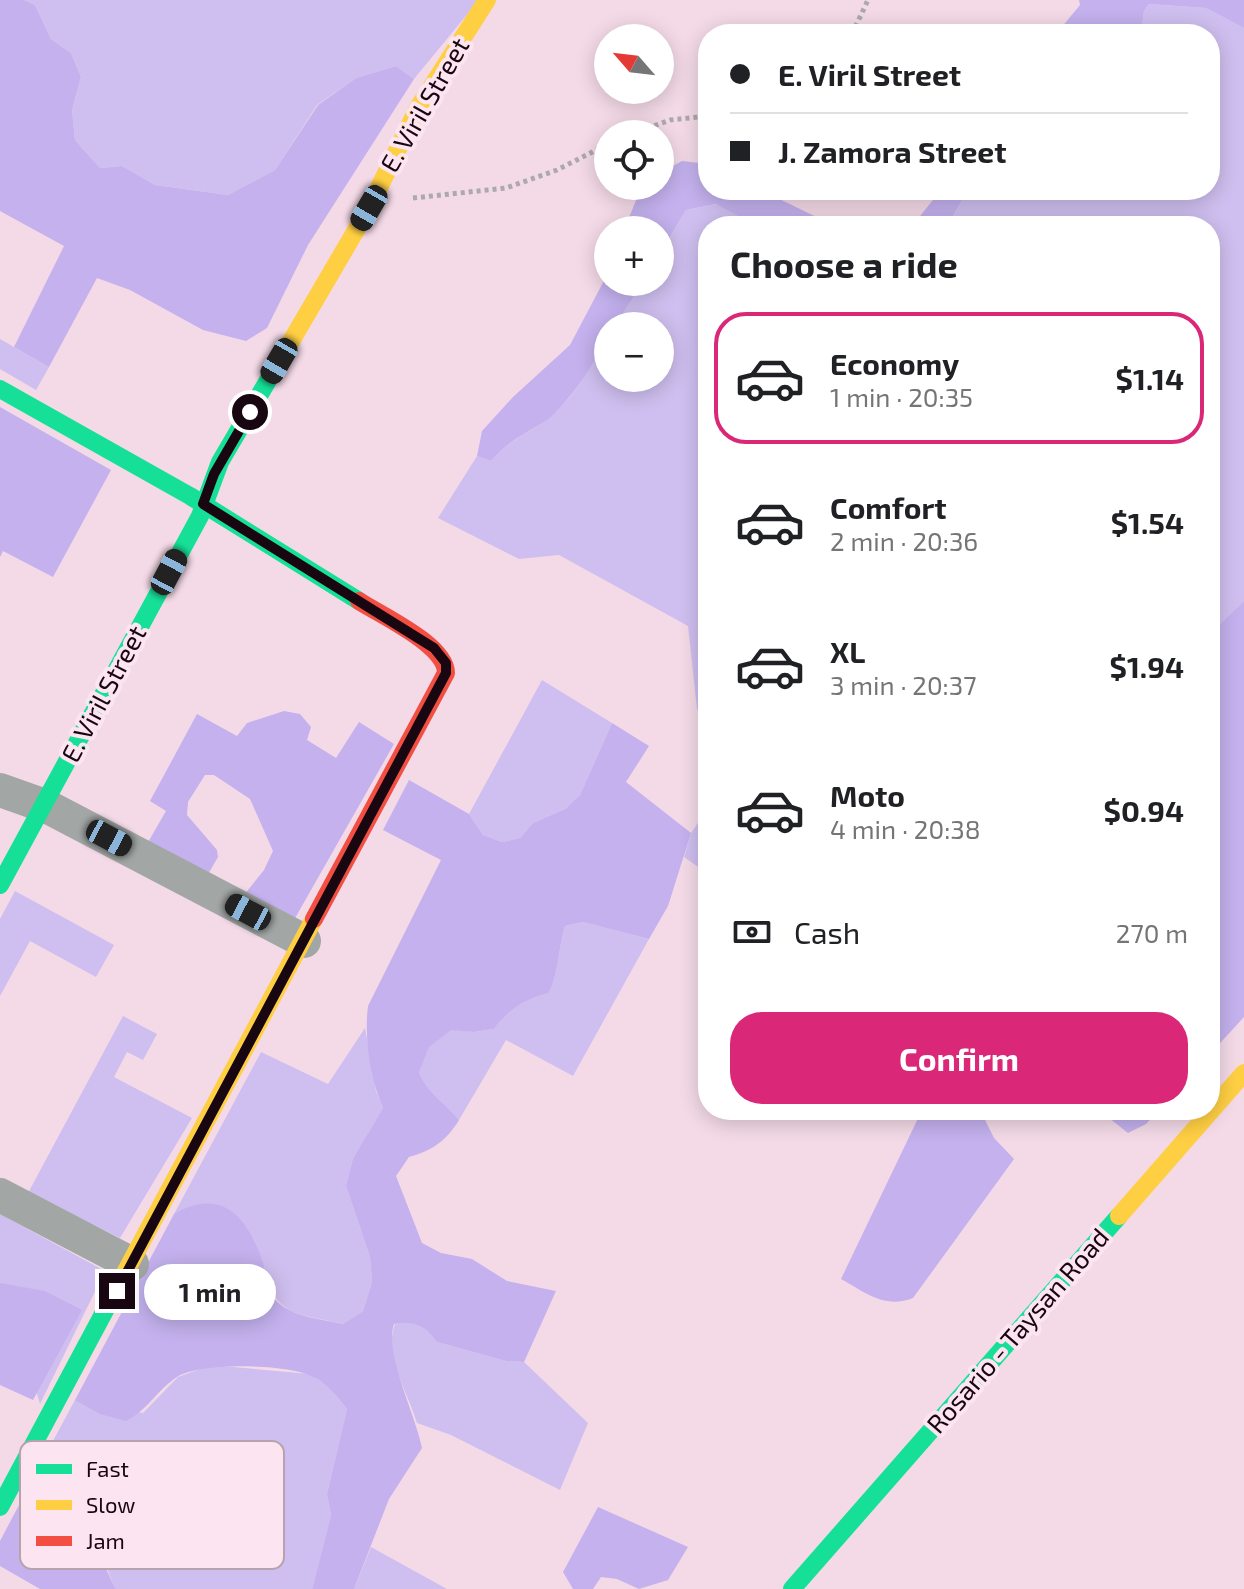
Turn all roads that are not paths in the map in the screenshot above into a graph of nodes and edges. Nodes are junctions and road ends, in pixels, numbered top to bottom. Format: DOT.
graph roads {
  1 [pos="487,0"];
  2 [pos="0,389"];
  3 [pos="203,504"];
  4 [pos="0,790"];
  5 [pos="44,805"];
  6 [pos="0,885"];
  7 [pos="304,941"];
  8 [pos="1244,1073"];
  9 [pos="1220,1100"];
  10 [pos="1203,1120"];
  11 [pos="0,1195"];
  12 [pos="132,1264"];
  13 [pos="36,1441"];
  14 [pos="20,1470"];
  15 [pos="0,1507"];
  16 [pos="792,1589"];
  1 -- 3 [label="street, E. Viril Street"];
  2 -- 3 [label="street"];
  3 -- 5 [label="street, E. Viril Street"];
  3 -- 7 [label="street"];
  4 -- 5 [label="street"];
  5 -- 6 [label="street, E. Viril Street"];
  5 -- 7 [label="street"];
  7 -- 12 [label="street"];
  8 -- 9 [label="street, Rosario - Taysan Road"];
  10 -- 16 [label="street, Rosario - Taysan Road"];
  11 -- 12 [label="street"];
  12 -- 13 [label="street"];
  14 -- 15 [label="street"];
}
